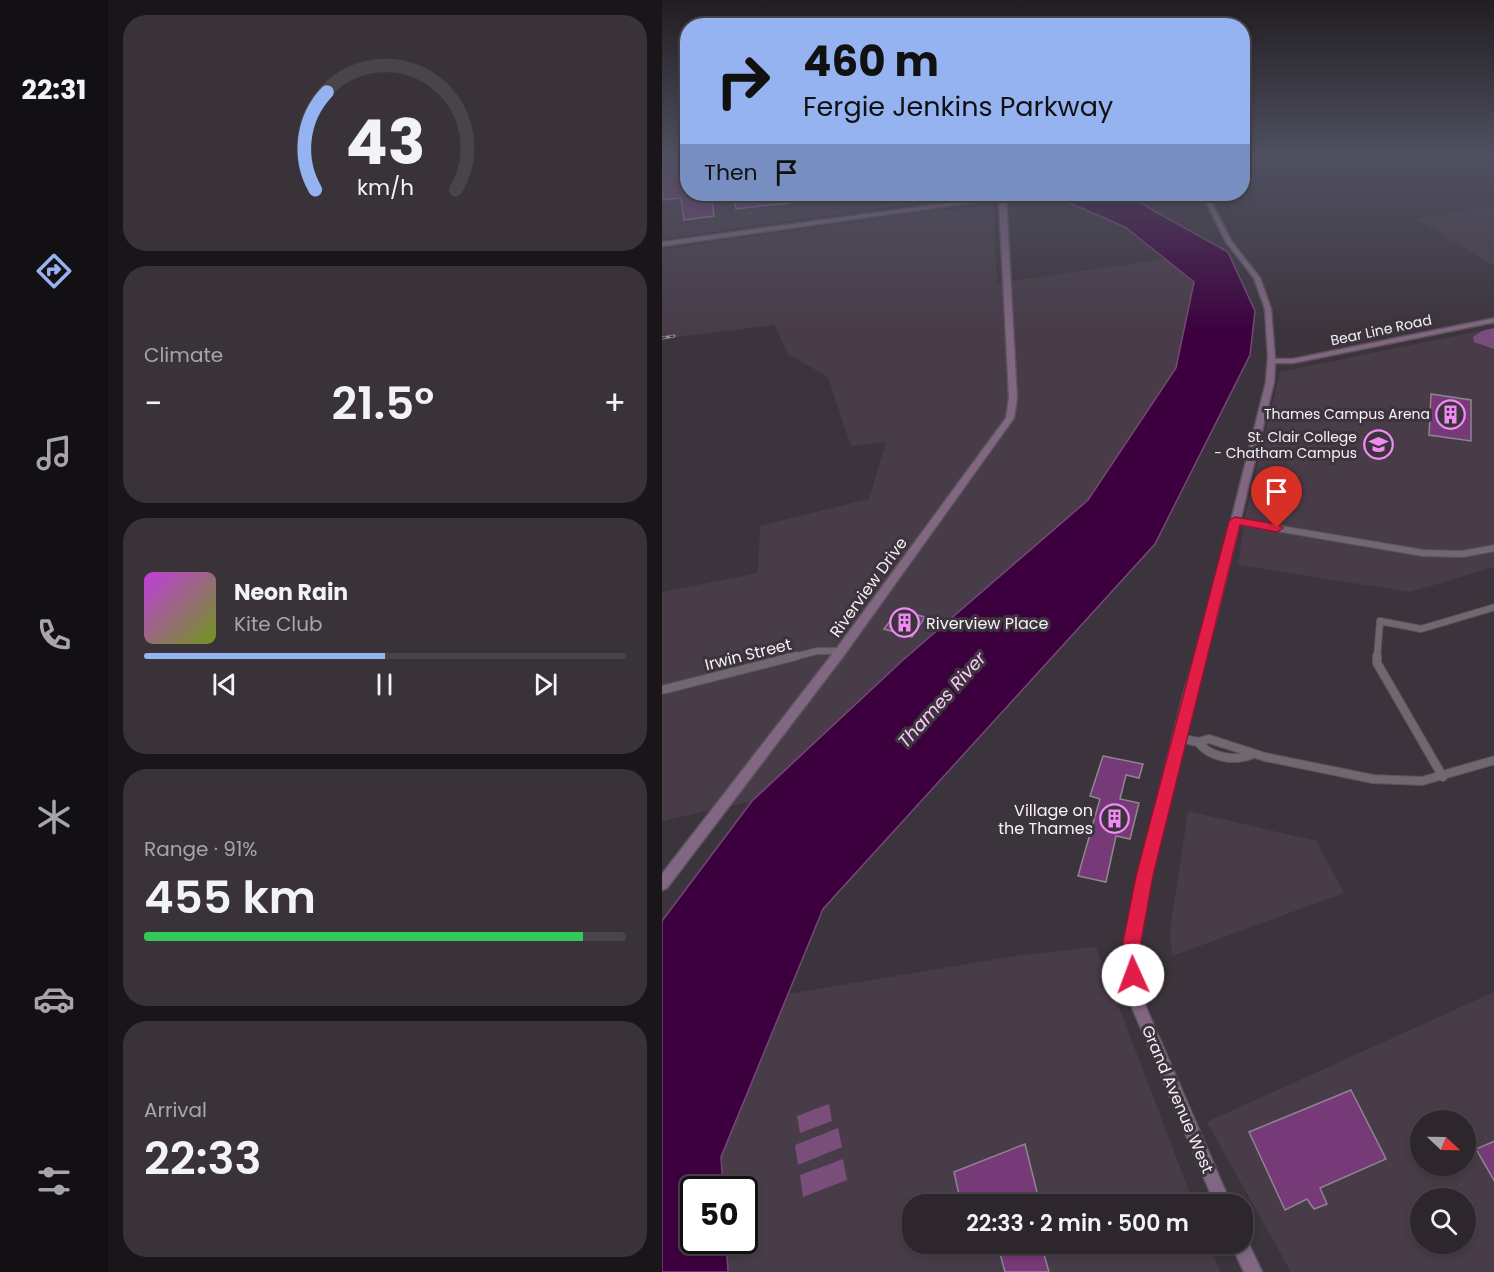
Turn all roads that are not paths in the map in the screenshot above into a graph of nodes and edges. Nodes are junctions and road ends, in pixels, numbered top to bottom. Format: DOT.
graph roads {
  1 [pos="868,214"];
  2 [pos="1003,214"];
  3 [pos="1215,214"];
  4 [pos="662,244"];
  5 [pos="1494,320"];
  6 [pos="1272,361"];
  7 [pos="1293,361"];
  8 [pos="1270,378"];
  9 [pos="1235,521"];
  10 [pos="1494,548"];
  11 [pos="1494,607"];
  12 [pos="841,651"];
  13 [pos="662,690"];
  14 [pos="1179,738"];
  15 [pos="1198,742"];
  16 [pos="1253,754"];
  17 [pos="1494,760"];
  18 [pos="1443,777"];
  19 [pos="662,884"];
  20 [pos="1219,1194"];
  21 [pos="1245,1254"];
  22 [pos="1253,1272"];
  1 -- 4 [label="main road"];
  2 -- 12 [label="main road, Riverview Drive"];
  3 -- 6 [label="main road, Grand Avenue West"];
  5 -- 7 [label="main road, Bear Line Road"];
  6 -- 7 [label="main road, Bear Line Road"];
  6 -- 8 [label="main road, Grand Avenue West"];
  7 -- 8 [label="main road"];
  8 -- 9 [label="main road, Grand Avenue West"];
  9 -- 10 [label="street"];
  9 -- 14 [label="main road, Grand Avenue West"];
  11 -- 18 [label="street"];
  12 -- 13 [label="street, Irwin Street"];
  12 -- 19 [label="main road, Riverview Drive"];
  14 -- 15 [label="street"];
  14 -- 20 [label="main road, Grand Avenue West"];
  15 -- 16 [label="street"];
  15 -- 16 [label="street"];
  16 -- 18 [label="street"];
  17 -- 18 [label="street"];
  21 -- 22 [label="main road"];
}
